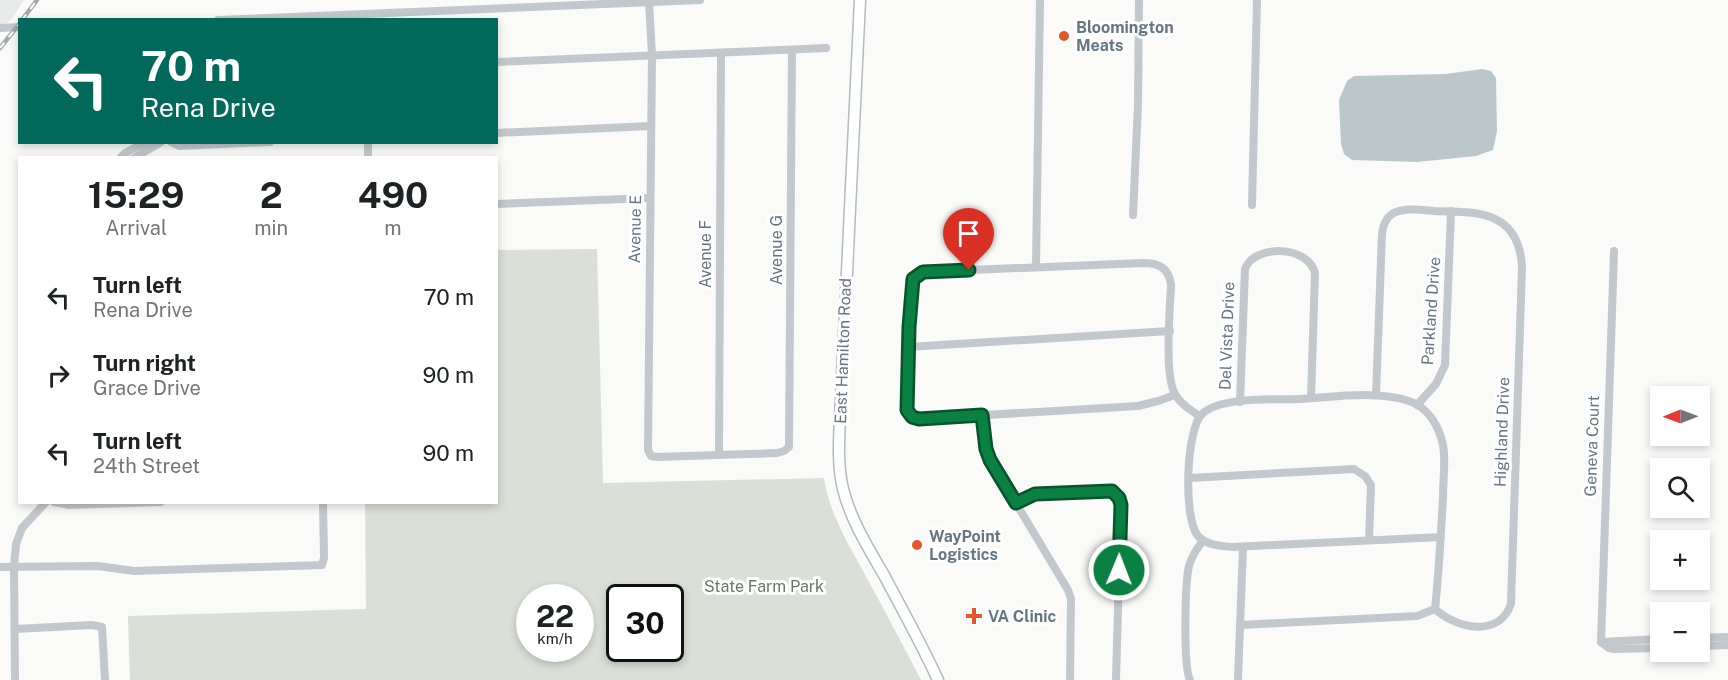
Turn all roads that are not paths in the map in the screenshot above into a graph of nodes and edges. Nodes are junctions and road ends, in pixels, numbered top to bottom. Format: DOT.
graph roads {
  1 [pos="700,0"];
  2 [pos="860,0"];
  3 [pos="1040,0"];
  4 [pos="1139,0"];
  5 [pos="1257,0"];
  6 [pos="649,2"];
  7 [pos="266,18"];
  8 [pos="18,27"];
  9 [pos="0,28"];
  10 [pos="826,48"];
  11 [pos="792,50"];
  12 [pos="721,53"];
  13 [pos="652,55"];
  14 [pos="498,62"];
  15 [pos="651,126"];
  16 [pos="498,133"];
  17 [pos="143,144"];
  18 [pos="158,144"];
  19 [pos="175,144"];
  20 [pos="224,144"];
  21 [pos="123,156"];
  22 [pos="137,156"];
  23 [pos="650,198"];
  24 [pos="498,204"];
  25 [pos="1252,205"];
  26 [pos="1451,211"];
  27 [pos="1133,215"];
  28 [pos="1614,251"];
  29 [pos="1036,267"];
  30 [pos="1170,331"];
  31 [pos="908,347"];
  32 [pos="1175,394"];
  33 [pos="1376,395"];
  34 [pos="1311,398"];
  35 [pos="1240,402"];
  36 [pos="1417,405"];
  37 [pos="982,415"];
  38 [pos="1199,416"];
  39 [pos="719,455"];
  40 [pos="1190,478"];
  41 [pos="1016,503"];
  42 [pos="44,504"];
  43 [pos="323,504"];
  44 [pos="1441,537"];
  45 [pos="1369,540"];
  46 [pos="1203,541"];
  47 [pos="1243,547"];
  48 [pos="14,566"];
  49 [pos="0,567"];
  50 [pos="1435,609"];
  51 [pos="1240,625"];
  52 [pos="15,629"];
  53 [pos="1728,637"];
  54 [pos="1710,638"];
  55 [pos="1650,640"];
  56 [pos="1601,642"];
  57 [pos="1728,645"];
  58 [pos="1710,646"];
  59 [pos="1650,648"];
  60 [pos="15,680"];
  61 [pos="105,680"];
  62 [pos="938,680"];
  63 [pos="1070,680"];
  64 [pos="1116,680"];
  65 [pos="1190,680"];
  66 [pos="1238,680"];
  1 -- 6 [label="street"];
  2 -- 62 [label="main road, East Hamilton Road"];
  3 -- 29 [label="street"];
  4 -- 27 [label="street"];
  5 -- 25 [label="street"];
  6 -- 7 [label="street"];
  6 -- 13 [label="street, Avenue E"];
  8 -- 9 [label="street"];
  10 -- 11 [label="street"];
  11 -- 12 [label="street"];
  11 -- 39 [label="street, Avenue G"];
  12 -- 13 [label="street"];
  12 -- 39 [label="street, Avenue F"];
  13 -- 14 [label="street"];
  13 -- 15 [label="street, Avenue E"];
  15 -- 16 [label="street"];
  15 -- 23 [label="street, Avenue E"];
  17 -- 21 [label="street"];
  18 -- 22 [label="street"];
  19 -- 20 [label="street"];
  23 -- 24 [label="street"];
  23 -- 39 [label="street, Avenue E"];
  26 -- 33 [label="street"];
  26 -- 36 [label="street, Parkland Drive"];
  26 -- 50 [label="street, Highland Drive"];
  28 -- 56 [label="street, Geneva Court"];
  29 -- 30 [label="street"];
  29 -- 31 [label="street"];
  30 -- 31 [label="street"];
  30 -- 32 [label="street"];
  31 -- 37 [label="street"];
  32 -- 37 [label="street"];
  32 -- 38 [label="street"];
  33 -- 34 [label="street"];
  33 -- 36 [label="street"];
  34 -- 35 [label="street"];
  34 -- 35 [label="street, Del Vista Drive"];
  35 -- 38 [label="street"];
  36 -- 44 [label="street"];
  37 -- 41 [label="street"];
  38 -- 40 [label="street"];
  40 -- 45 [label="street"];
  40 -- 46 [label="street"];
  41 -- 63 [label="street"];
  41 -- 64 [label="street"];
  42 -- 48 [label="street"];
  43 -- 48 [label="street"];
  44 -- 45 [label="street"];
  44 -- 50 [label="street"];
  45 -- 47 [label="street"];
  46 -- 47 [label="street"];
  46 -- 65 [label="street"];
  47 -- 51 [label="street"];
  48 -- 49 [label="street"];
  48 -- 52 [label="street"];
  50 -- 51 [label="street"];
  51 -- 66 [label="street"];
  52 -- 60 [label="street"];
  52 -- 61 [label="street"];
  53 -- 54 [label="street"];
  55 -- 56 [label="street"];
  56 -- 59 [label="street"];
  57 -- 58 [label="street"];
}
